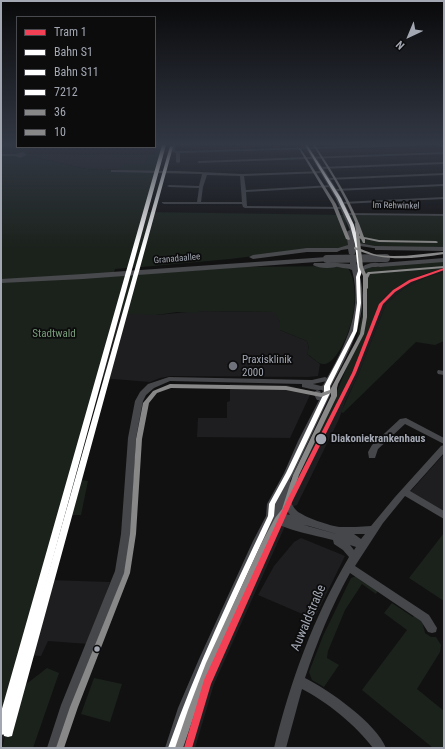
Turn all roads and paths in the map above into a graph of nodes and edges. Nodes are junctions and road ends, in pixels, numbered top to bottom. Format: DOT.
graph roads {
  1 [pos="202,180"];
  2 [pos="243,180"];
  3 [pos="328,180"];
  4 [pos="444,185"];
  5 [pos="169,186"];
  6 [pos="201,187"];
  7 [pos="333,188"];
  8 [pos="244,191"];
  9 [pos="444,198"];
  10 [pos="164,203"];
  11 [pos="199,203"];
  12 [pos="245,203"];
  13 [pos="344,208"];
  14 [pos="444,215"];
  15 [pos="354,245"];
  16 [pos="378,248"];
  17 [pos="444,249"];
  18 [pos="337,250"];
  19 [pos="444,255"];
  20 [pos="356,256"];
  21 [pos="444,260"];
  22 [pos="224,264"];
  23 [pos="337,265"];
  24 [pos="380,265"];
  25 [pos="357,272"];
  26 [pos="114,273"];
  27 [pos="1,278"];
  28 [pos="1,281"];
  29 [pos="326,382"];
  30 [pos="310,384"];
  31 [pos="319,399"];
  32 [pos="444,441"];
  33 [pos="444,448"];
  34 [pos="372,456"];
  35 [pos="289,473"];
  36 [pos="405,492"];
  37 [pos="283,498"];
  38 [pos="444,515"];
  39 [pos="274,519"];
  40 [pos="309,522"];
  41 [pos="373,529"];
  42 [pos="342,530"];
  43 [pos="333,538"];
  44 [pos="362,545"];
  45 [pos="354,556"];
  46 [pos="349,567"];
  47 [pos="432,628"];
  48 [pos="298,681"];
  49 [pos="53,748"];
  50 [pos="172,748"];
  51 [pos="280,748"];
  52 [pos="380,748"];
  1 -- 6 [label="street"];
  2 -- 8 [label="street"];
  3 -- 7 [label="main road"];
  4 -- 7 [label="street"];
  5 -- 6 [label="street"];
  6 -- 11 [label="street"];
  7 -- 8 [label="street"];
  7 -- 13 [label="main road"];
  8 -- 12 [label="street"];
  9 -- 13 [label="street"];
  10 -- 11 [label="street"];
  11 -- 12 [label="street"];
  12 -- 13 [label="street"];
  13 -- 14 [label="street, Im Rehwinkel"];
  13 -- 15 [label="main road"];
  15 -- 16 [label="main road"];
  15 -- 18 [label="main road"];
  15 -- 20 [label="main road"];
  16 -- 17 [label="highway"];
  16 -- 20 [label="main road"];
  18 -- 20 [label="main road"];
  18 -- 22 [label="highway"];
  19 -- 20 [label="highway, Granadaallee, bridge"];
  20 -- 22 [label="highway, Granadaallee, bridge"];
  20 -- 23 [label="main road"];
  20 -- 24 [label="main road"];
  20 -- 25 [label="main road"];
  21 -- 24 [label="highway"];
  22 -- 23 [label="highway"];
  22 -- 26 [label="highway, Granadaallee"];
  23 -- 25 [label="main road"];
  24 -- 25 [label="main road"];
  25 -- 29 [label="main road"];
  26 -- 27 [label="highway, Granadaallee"];
  26 -- 28 [label="highway, Granadaallee"];
  29 -- 30 [label="street"];
  29 -- 31 [label="main road"];
  30 -- 31 [label="street"];
  30 -- 49 [label="street"];
  31 -- 35 [label="main road"];
  32 -- 34 [label="street"];
  33 -- 36 [label="street, Auwaldstraße"];
  35 -- 37 [label="main road"];
  35 -- 39 [label="main road"];
  36 -- 38 [label="street"];
  36 -- 41 [label="street, Auwaldstraße"];
  37 -- 39 [label="main road"];
  37 -- 40 [label="street"];
  39 -- 40 [label="street"];
  39 -- 43 [label="street"];
  39 -- 50 [label="main road"];
  40 -- 42 [label="street"];
  41 -- 42 [label="street"];
  41 -- 44 [label="street, Auwaldstraße"];
  42 -- 44 [label="street"];
  43 -- 44 [label="street"];
  43 -- 45 [label="street"];
  44 -- 45 [label="street, Auwaldstraße"];
  45 -- 46 [label="street, Auwaldstraße"];
  46 -- 47 [label="street"];
  46 -- 48 [label="street, Auwaldstraße"];
  48 -- 51 [label="street, Auwaldstraße"];
  48 -- 52 [label="street"];
}
